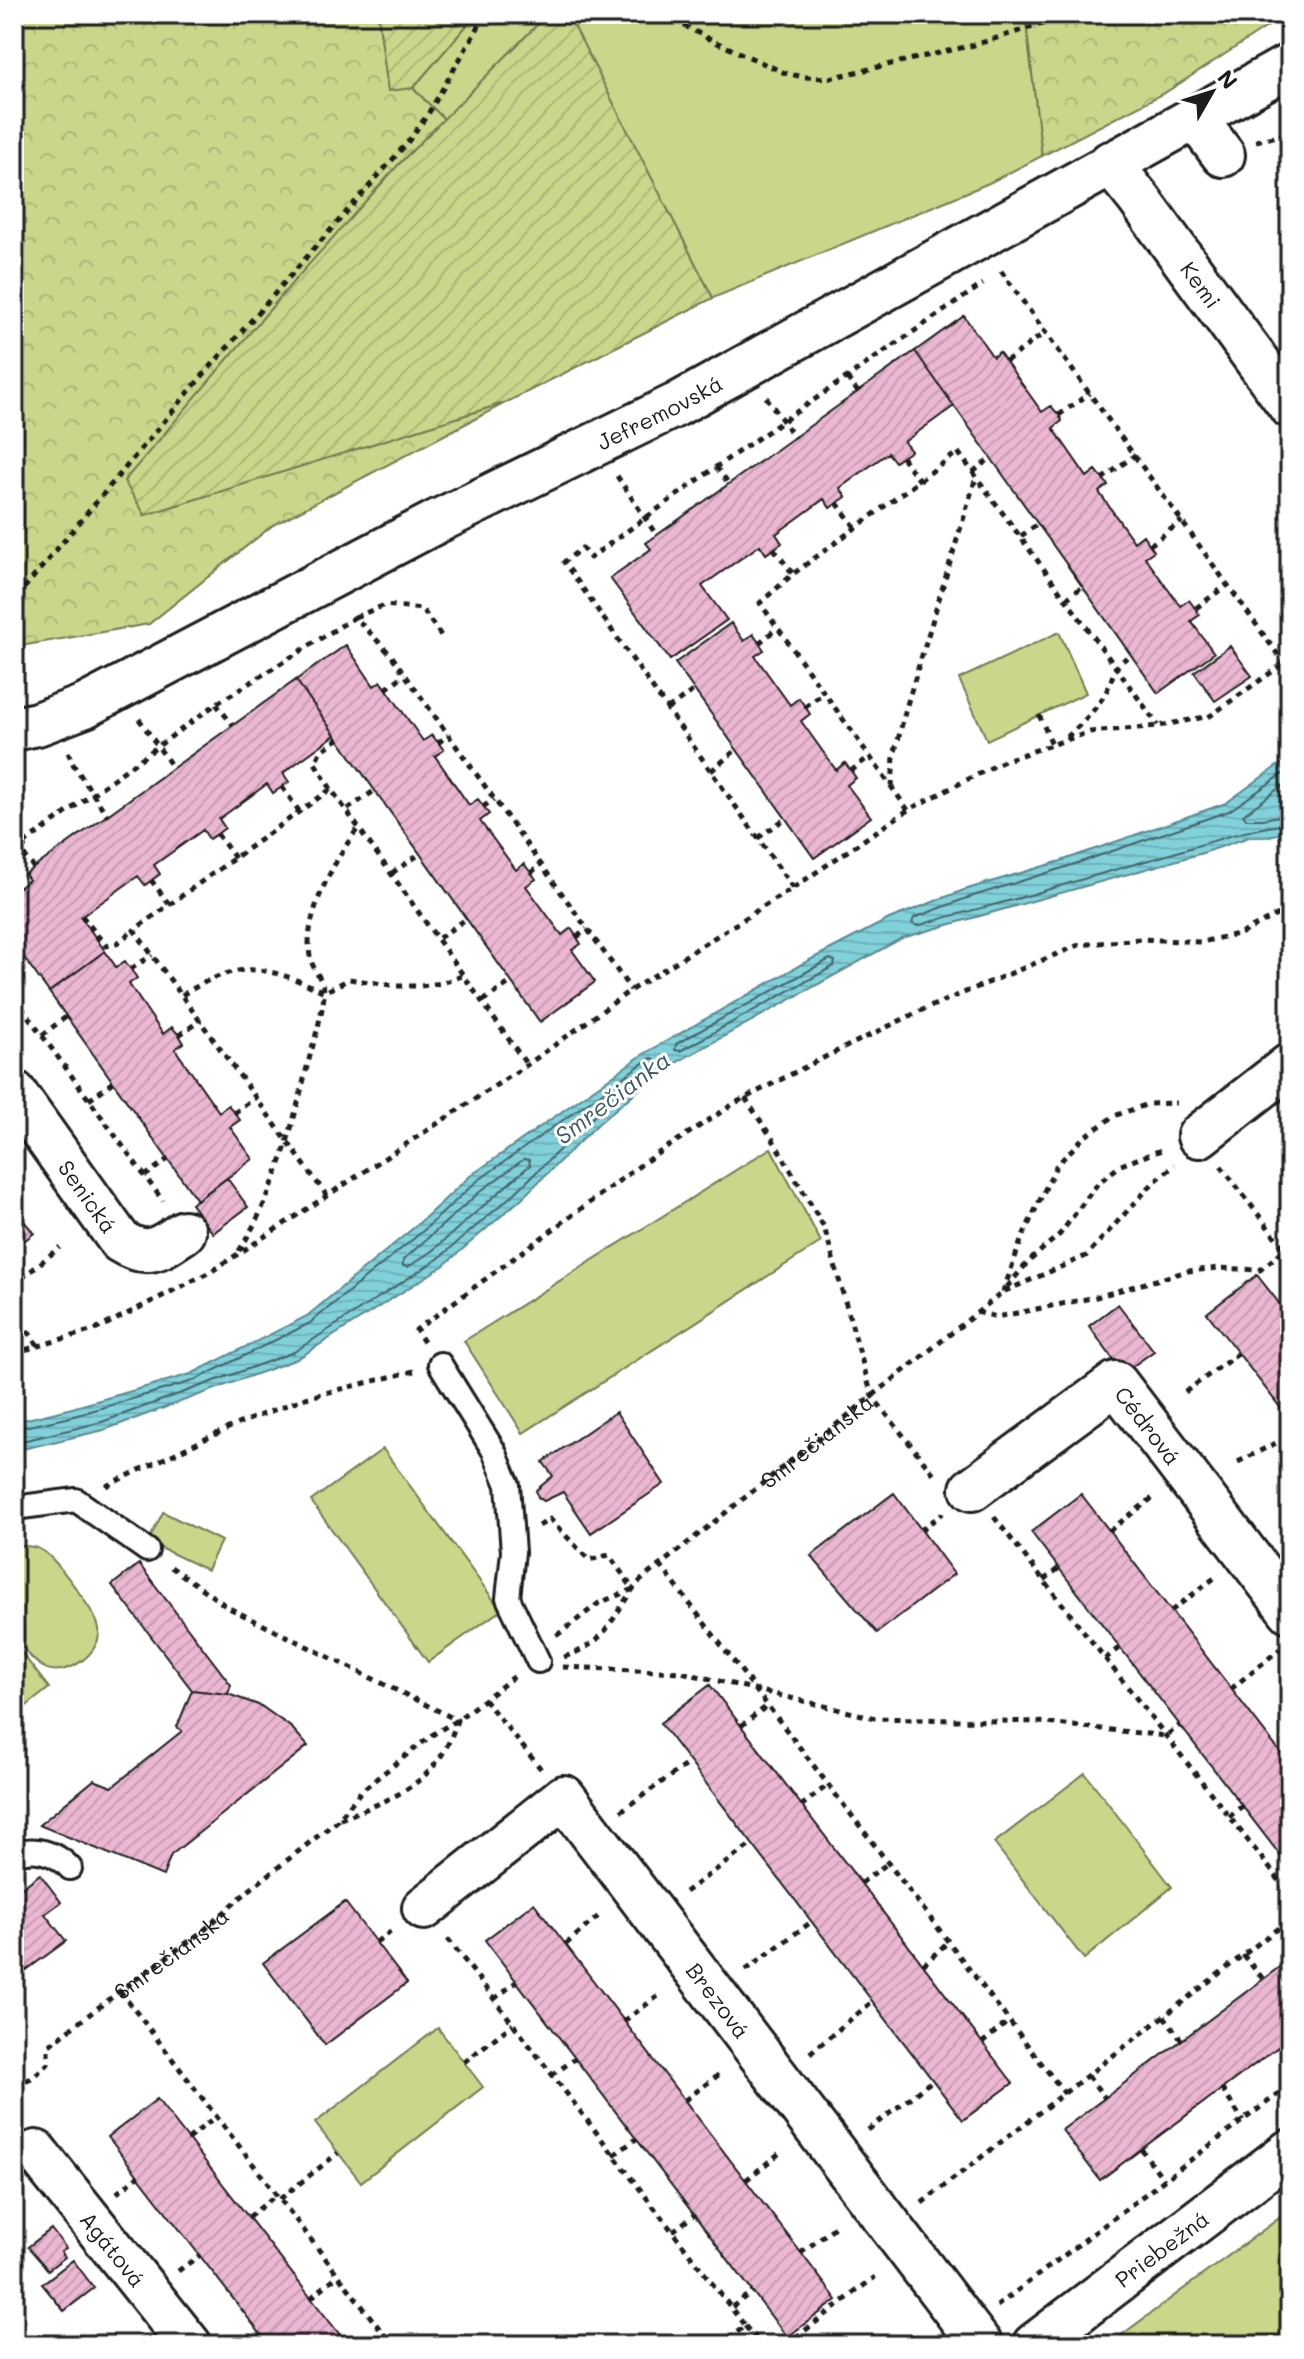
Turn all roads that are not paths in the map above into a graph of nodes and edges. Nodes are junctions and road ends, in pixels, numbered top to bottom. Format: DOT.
graph roads {
  1 [pos="1290,65"];
  2 [pos="1196,119"];
  3 [pos="1223,155"];
  4 [pos="1110,163"];
  5 [pos="1290,406"];
  6 [pos="14,729"];
  7 [pos="1290,1065"];
  8 [pos="14,1092"];
  9 [pos="1190,1120"];
  10 [pos="184,1232"];
  11 [pos="440,1364"];
  12 [pos="955,1484"];
  13 [pos="14,1508"];
  14 [pos="147,1550"];
  15 [pos="1290,1611"];
  16 [pos="544,1661"];
  17 [pos="14,1855"];
  18 [pos="70,1868"];
  19 [pos="424,1908"];
  20 [pos="1290,2151"];
  21 [pos="36,2152"];
  22 [pos="974,2336"];
  23 [pos="190,2345"];
  24 [pos="1034,2345"];
  1 -- 2 [label="street, Jefremovská"];
  2 -- 3 [label="street"];
  2 -- 4 [label="street, Jefremovská"];
  4 -- 5 [label="street, Kemi"];
  4 -- 6 [label="street, Jefremovská"];
  7 -- 9 [label="street"];
  8 -- 10 [label="street, Senická"];
  11 -- 16 [label="lane"];
  12 -- 15 [label="street, Cédrová"];
  13 -- 14 [label="lane"];
  17 -- 18 [label="lane"];
  19 -- 22 [label="street, Brezová"];
  20 -- 24 [label="street, Priebežná"];
  21 -- 23 [label="street, Agátová"];
}
